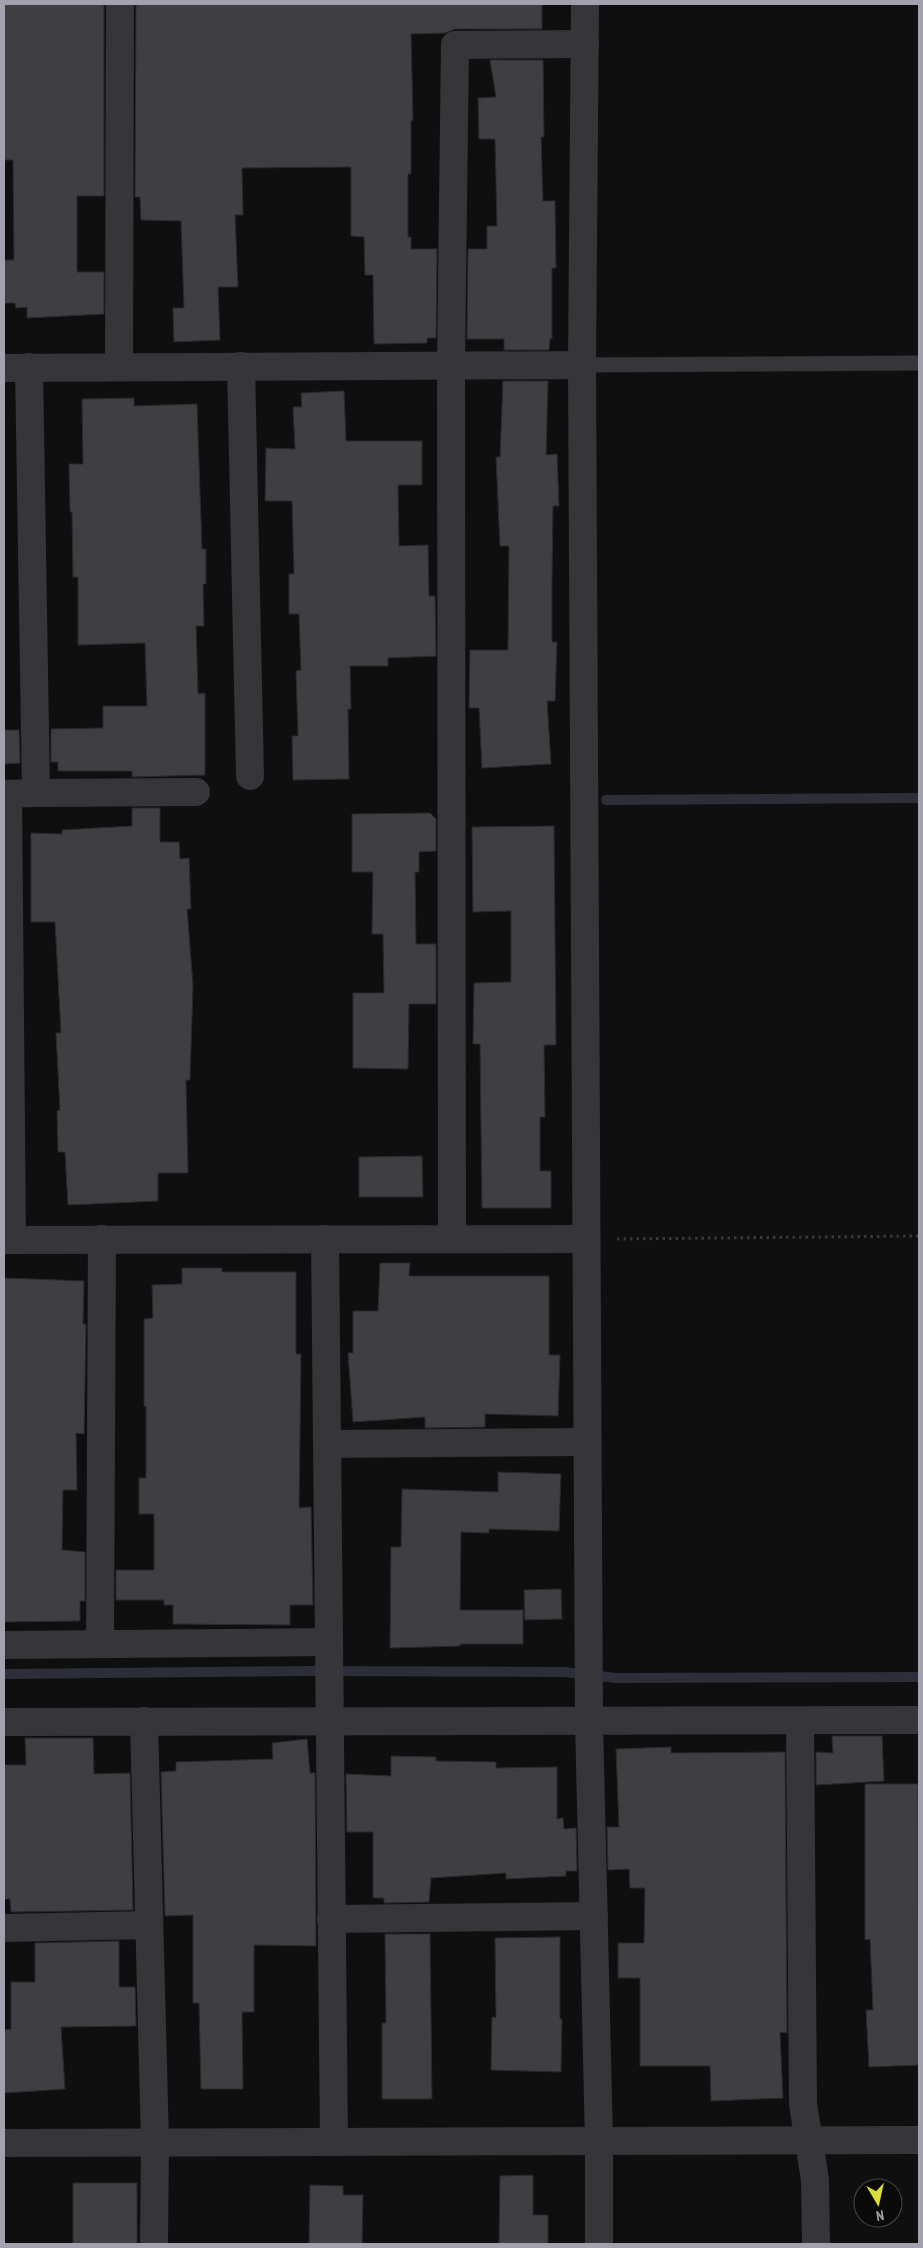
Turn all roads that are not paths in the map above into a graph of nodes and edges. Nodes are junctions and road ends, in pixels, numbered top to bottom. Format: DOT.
graph roads {
  1 [pos="120,4"];
  2 [pos="585,4"];
  3 [pos="585,44"];
  4 [pos="919,363"];
  5 [pos="582,365"];
  6 [pos="240,366"];
  7 [pos="452,366"];
  8 [pos="16,367"];
  9 [pos="120,367"];
  10 [pos="250,776"];
  11 [pos="196,792"];
  12 [pos="36,793"];
  13 [pos="6,794"];
  14 [pos="102,1239"];
  15 [pos="326,1239"];
  16 [pos="452,1239"];
  17 [pos="586,1239"];
  18 [pos="8,1240"];
  19 [pos="587,1442"];
  20 [pos="327,1444"];
  21 [pos="100,1644"];
  22 [pos="4,1645"];
  23 [pos="328,1649"];
  24 [pos="329,1713"];
  25 [pos="589,1715"];
  26 [pos="800,1720"];
  27 [pos="919,1720"];
  28 [pos="144,1721"];
  29 [pos="4,1722"];
  30 [pos="594,1916"];
  31 [pos="331,1920"];
  32 [pos="149,1924"];
  33 [pos="4,1928"];
  34 [pos="810,2140"];
  35 [pos="919,2140"];
  36 [pos="599,2141"];
  37 [pos="155,2142"];
  38 [pos="334,2142"];
  39 [pos="4,2143"];
  40 [pos="154,2244"];
  41 [pos="599,2244"];
  42 [pos="816,2244"];
  1 -- 9 [label="street"];
  2 -- 3 [label="street"];
  3 -- 5 [label="street"];
  3 -- 7 [label="street"];
  4 -- 5 [label="lane"];
  5 -- 7 [label="street"];
  5 -- 17 [label="street"];
  6 -- 7 [label="street"];
  6 -- 9 [label="street"];
  6 -- 10 [label="street"];
  7 -- 16 [label="street"];
  8 -- 9 [label="street"];
  8 -- 12 [label="street"];
  11 -- 12 [label="street"];
  12 -- 13 [label="street"];
  13 -- 18 [label="street"];
  14 -- 15 [label="street"];
  14 -- 18 [label="street"];
  14 -- 21 [label="street"];
  15 -- 16 [label="street"];
  15 -- 20 [label="street"];
  16 -- 17 [label="street"];
  17 -- 19 [label="street"];
  19 -- 20 [label="street"];
  19 -- 25 [label="street"];
  20 -- 23 [label="street"];
  21 -- 22 [label="street"];
  21 -- 23 [label="street"];
  23 -- 24 [label="street"];
  24 -- 25 [label="street"];
  24 -- 28 [label="street"];
  24 -- 31 [label="street"];
  25 -- 26 [label="street"];
  25 -- 30 [label="street"];
  26 -- 27 [label="street"];
  26 -- 34 [label="street"];
  28 -- 29 [label="street"];
  28 -- 32 [label="street"];
  30 -- 31 [label="street"];
  30 -- 36 [label="street"];
  31 -- 38 [label="street"];
  32 -- 33 [label="street"];
  32 -- 37 [label="street"];
  34 -- 35 [label="street"];
  34 -- 36 [label="street"];
  34 -- 42 [label="street"];
  36 -- 38 [label="street"];
  36 -- 41 [label="street"];
  37 -- 38 [label="street"];
  37 -- 39 [label="street"];
  37 -- 40 [label="street"];
}
